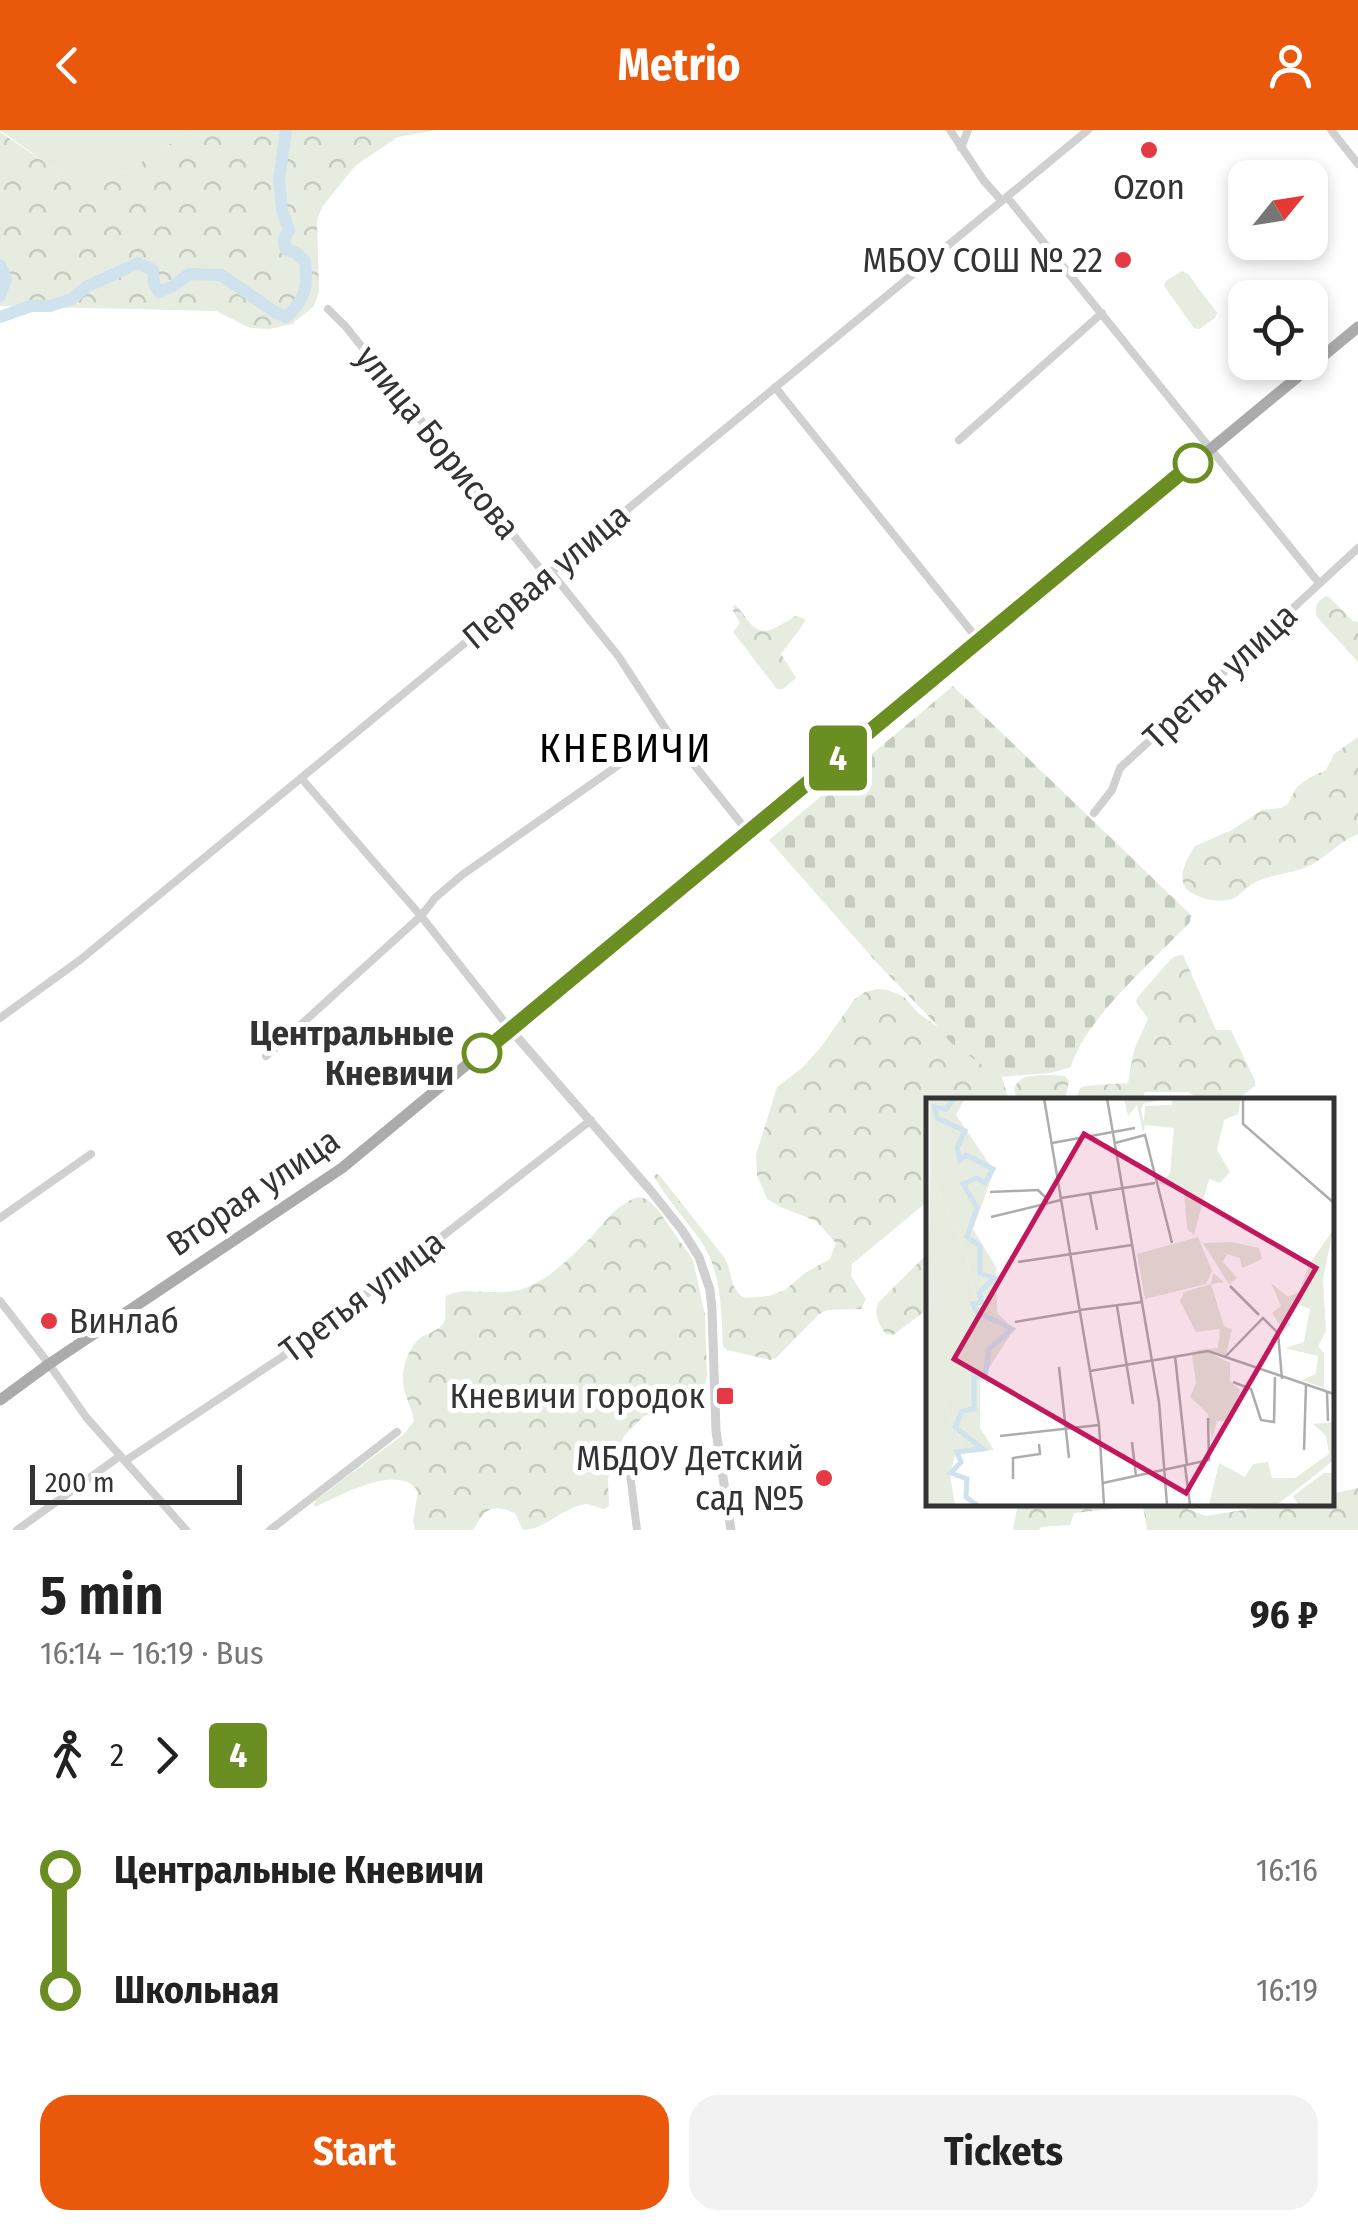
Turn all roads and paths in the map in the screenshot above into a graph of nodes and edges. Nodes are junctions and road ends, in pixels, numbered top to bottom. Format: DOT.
graph roads {
  1 [pos="950,130"];
  2 [pos="968,130"];
  3 [pos="1088,130"];
  4 [pos="1331,130"];
  5 [pos="961,148"];
  6 [pos="1358,164"];
  7 [pos="1004,199"];
  8 [pos="328,309"];
  9 [pos="1102,313"];
  10 [pos="1358,326"];
  11 [pos="775,387"];
  12 [pos="959,440"];
  13 [pos="1211,448"];
  14 [pos="1358,548"];
  15 [pos="548,574"];
  16 [pos="1319,583"];
  17 [pos="980,641"];
  18 [pos="667,731"];
  19 [pos="301,778"];
  20 [pos="1094,813"];
  21 [pos="748,832"];
  22 [pos="420,916"];
  23 [pos="0,1018"];
  24 [pos="511,1030"];
  25 [pos="266,1056"];
  26 [pos="590,1120"];
  27 [pos="91,1154"];
  28 [pos="0,1218"];
  29 [pos="0,1301"];
  30 [pos="50,1364"];
  31 [pos="0,1400"];
  32 [pos="396,1432"];
  33 [pos="627,1450"];
  34 [pos="122,1459"];
  35 [pos="17,1530"];
  36 [pos="186,1530"];
  37 [pos="270,1530"];
  38 [pos="637,1530"];
  39 [pos="731,1530"];
  1 -- 5 [label="street"];
  2 -- 5 [label="street"];
  3 -- 7 [label="street, Первая улица"];
  4 -- 6 [label="street"];
  5 -- 7 [label="street"];
  7 -- 9 [label="street"];
  7 -- 11 [label="street, Первая улица"];
  8 -- 15 [label="street, улица Борисова"];
  9 -- 12 [label="street"];
  9 -- 13 [label="street"];
  10 -- 13 [label="main road, Вторая улица"];
  11 -- 15 [label="street, Первая улица"];
  11 -- 17 [label="street"];
  13 -- 16 [label="street"];
  13 -- 17 [label="main road, Вторая улица"];
  14 -- 16 [label="street, Третья улица"];
  15 -- 18 [label="street, улица Борисова"];
  15 -- 19 [label="street, Первая улица"];
  16 -- 20 [label="street, Третья улица"];
  17 -- 21 [label="main road, Вторая улица"];
  18 -- 21 [label="street, улица Борисова"];
  18 -- 22 [label="street"];
  19 -- 22 [label="street"];
  19 -- 23 [label="street, Первая улица"];
  21 -- 24 [label="main road, Вторая улица"];
  22 -- 24 [label="street"];
  22 -- 25 [label="street"];
  24 -- 26 [label="street"];
  24 -- 30 [label="main road, Вторая улица"];
  26 -- 34 [label="street, Третья улица"];
  26 -- 39 [label="street"];
  27 -- 28 [label="street"];
  29 -- 30 [label="street"];
  30 -- 31 [label="main road, Вторая улица"];
  30 -- 34 [label="street"];
  32 -- 37 [label="street"];
  33 -- 38 [label="street"];
  34 -- 35 [label="street, Третья улица"];
  34 -- 36 [label="street"];
}
